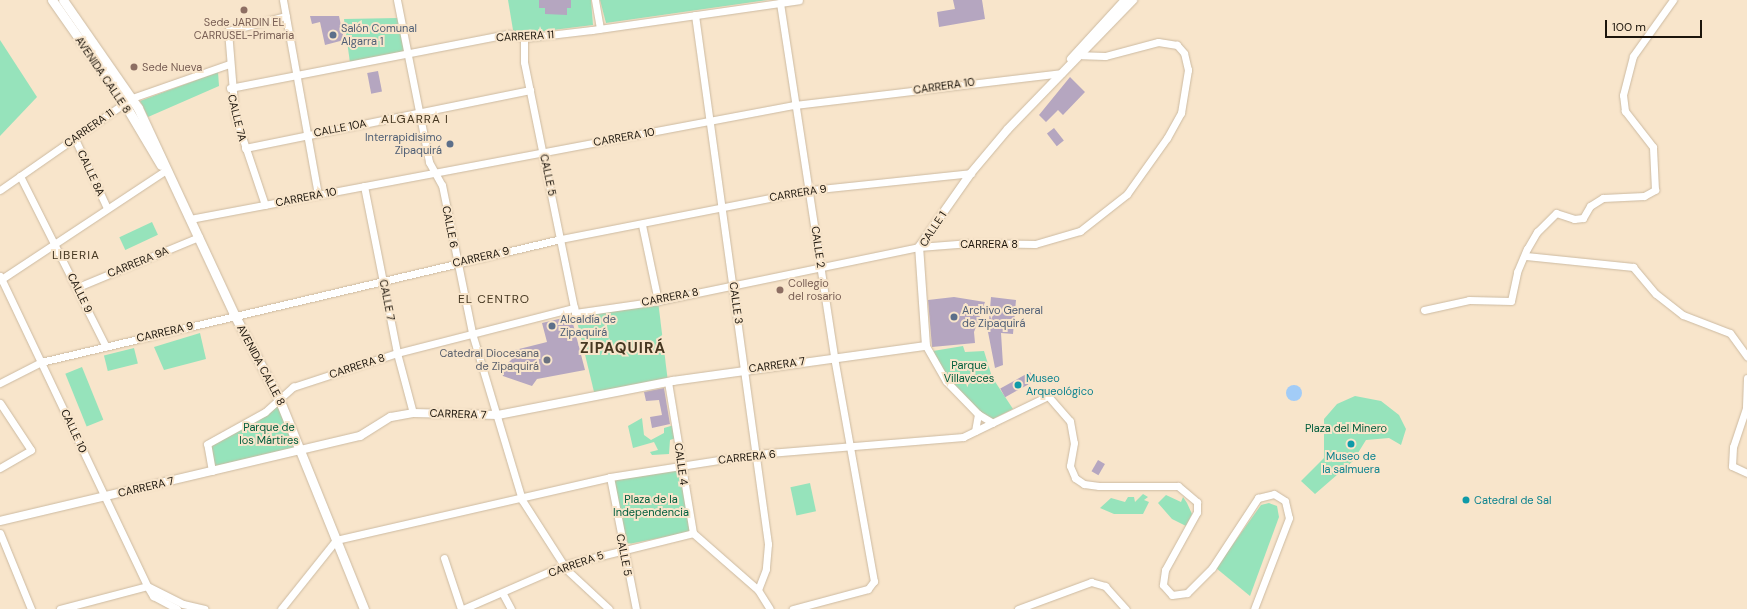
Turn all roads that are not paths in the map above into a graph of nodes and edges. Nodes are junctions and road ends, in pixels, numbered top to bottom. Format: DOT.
graph roads {
  1 [pos="52,0"];
  2 [pos="63,0"];
  3 [pos="283,0"];
  4 [pos="397,0"];
  5 [pos="595,0"];
  6 [pos="798,0"];
  7 [pos="1125,0"];
  8 [pos="1133,0"];
  9 [pos="1673,0"];
  10 [pos="780,3"];
  11 [pos="286,16"];
  12 [pos="694,16"];
  13 [pos="600,29"];
  14 [pos="524,38"];
  15 [pos="406,52"];
  16 [pos="1082,55"];
  17 [pos="229,64"];
  18 [pos="1063,71"];
  19 [pos="298,75"];
  20 [pos="230,88"];
  21 [pos="530,90"];
  22 [pos="132,98"];
  23 [pos="124,103"];
  24 [pos="794,105"];
  25 [pos="418,112"];
  26 [pos="710,121"];
  27 [pos="307,134"];
  28 [pos="75,139"];
  29 [pos="245,148"];
  30 [pos="544,152"];
  31 [pos="166,170"];
  32 [pos="434,171"];
  33 [pos="971,173"];
  34 [pos="20,176"];
  35 [pos="364,186"];
  36 [pos="0,190"];
  37 [pos="810,190"];
  38 [pos="318,195"];
  39 [pos="265,205"];
  40 [pos="721,207"];
  41 [pos="107,208"];
  42 [pos="190,219"];
  43 [pos="642,225"];
  44 [pos="198,237"];
  45 [pos="561,239"];
  46 [pos="55,244"];
  47 [pos="919,248"];
  48 [pos="1526,256"];
  49 [pos="457,263"];
  50 [pos="820,268"];
  51 [pos="0,278"];
  52 [pos="383,279"];
  53 [pos="733,284"];
  54 [pos="78,287"];
  55 [pos="658,300"];
  56 [pos="1424,310"];
  57 [pos="574,311"];
  58 [pos="235,316"];
  59 [pos="472,333"];
  60 [pos="106,346"];
  61 [pos="926,346"];
  62 [pos="397,353"];
  63 [pos="1747,356"];
  64 [pos="834,358"];
  65 [pos="42,362"];
  66 [pos="745,370"];
  67 [pos="1747,378"];
  68 [pos="668,382"];
  69 [pos="0,383"];
  70 [pos="280,401"];
  71 [pos="0,403"];
  72 [pos="413,413"];
  73 [pos="978,414"];
  74 [pos="498,415"];
  75 [pos="993,423"];
  76 [pos="975,432"];
  77 [pos="850,448"];
  78 [pos="302,449"];
  79 [pos="757,454"];
  80 [pos="682,466"];
  81 [pos="0,468"];
  82 [pos="212,472"];
  83 [pos="1747,472"];
  84 [pos="610,477"];
  85 [pos="105,497"];
  86 [pos="522,500"];
  87 [pos="0,521"];
  88 [pos="0,533"];
  89 [pos="693,533"];
  90 [pos="336,540"];
  91 [pos="623,548"];
  92 [pos="444,558"];
  93 [pos="564,565"];
  94 [pos="147,586"];
  95 [pos="758,590"];
  96 [pos="503,594"];
  97 [pos="472,607"];
  98 [pos="31,609"];
  99 [pos="60,609"];
  100 [pos="177,609"];
  101 [pos="204,609"];
  102 [pos="281,609"];
  103 [pos="364,609"];
  104 [pos="462,609"];
  105 [pos="511,609"];
  106 [pos="609,609"];
  107 [pos="636,609"];
  108 [pos="770,609"];
  109 [pos="793,609"];
  110 [pos="1018,609"];
  111 [pos="1126,609"];
  112 [pos="1254,609"];
  1 -- 23 [label="main road, AVENIDA CALLE 8"];
  2 -- 22 [label="main road, AVENIDA CALLE 8"];
  3 -- 11 [label="street"];
  4 -- 15 [label="street, CALLE 6"];
  5 -- 13 [label="street"];
  6 -- 10 [label="street, CARRERA 11"];
  7 -- 18 [label="street, CALLE 1"];
  8 -- 16 [label="street, CALLE 1"];
  9 -- 48 [label="street"];
  10 -- 12 [label="street, CARRERA 11"];
  10 -- 24 [label="street, CALLE 2"];
  11 -- 17 [label="street, CALLE 7A"];
  11 -- 19 [label="street"];
  12 -- 13 [label="street, CARRERA 11"];
  12 -- 26 [label="street, CALLE 3"];
  13 -- 14 [label="street, CARRERA 11"];
  14 -- 15 [label="street, CARRERA 11"];
  14 -- 21 [label="street, CALLE 5"];
  15 -- 19 [label="street, CARRERA 11"];
  15 -- 25 [label="street, CALLE 6"];
  16 -- 18 [label="street, CALLE 1"];
  16 -- 47 [label="street, CARRERA 8"];
  17 -- 20 [label="street, CALLE 7A"];
  17 -- 22 [label="street, CARRERA 11"];
  18 -- 24 [label="street, CARRERA 10"];
  18 -- 33 [label="street, CALLE 1"];
  19 -- 20 [label="street, CARRERA 11"];
  19 -- 27 [label="street"];
  20 -- 29 [label="street, CALLE 7A"];
  21 -- 25 [label="street, CALLE 10A"];
  21 -- 30 [label="street, CALLE 5"];
  22 -- 23 [label="street, CARRERA 11"];
  22 -- 31 [label="main road, AVENIDA CALLE 8"];
  23 -- 28 [label="street, CARRERA 11"];
  23 -- 31 [label="main road, AVENIDA CALLE 8"];
  24 -- 26 [label="street, CARRERA 10"];
  24 -- 37 [label="street, CALLE 2"];
  25 -- 27 [label="street, CALLE 10A"];
  25 -- 32 [label="street, CALLE 6"];
  26 -- 30 [label="street, CARRERA 10"];
  26 -- 40 [label="street, CALLE 3"];
  27 -- 29 [label="street, CALLE 10A"];
  27 -- 38 [label="street"];
  28 -- 34 [label="street, CARRERA 11"];
  28 -- 41 [label="street, CALLE 8A"];
  29 -- 39 [label="street, CALLE 7A"];
  30 -- 32 [label="street, CARRERA 10"];
  30 -- 45 [label="street, CALLE 5"];
  31 -- 41 [label="street"];
  31 -- 42 [label="main road, AVENIDA CALLE 8"];
  32 -- 35 [label="street, CARRERA 10"];
  32 -- 49 [label="street, CALLE 6"];
  33 -- 37 [label="street, CARRERA 9"];
  33 -- 47 [label="street, CALLE 1"];
  34 -- 36 [label="street, CARRERA 11"];
  34 -- 46 [label="street, CALLE 9"];
  35 -- 38 [label="street, CARRERA 10"];
  35 -- 52 [label="street, CALLE 7"];
  37 -- 40 [label="street, CARRERA 9"];
  37 -- 50 [label="street, CALLE 2"];
  38 -- 39 [label="street, CARRERA 10"];
  39 -- 42 [label="street, CARRERA 10"];
  40 -- 43 [label="street, CARRERA 9"];
  40 -- 53 [label="street, CALLE 3"];
  41 -- 46 [label="street"];
  42 -- 44 [label="main road, AVENIDA CALLE 8"];
  43 -- 45 [label="street, CARRERA 9"];
  43 -- 55 [label="street"];
  44 -- 54 [label="street, CARRERA 9A"];
  44 -- 58 [label="main road, AVENIDA CALLE 8"];
  45 -- 49 [label="street, CARRERA 9"];
  45 -- 57 [label="street, CALLE 5"];
  46 -- 51 [label="street"];
  46 -- 54 [label="street, CALLE 9"];
  47 -- 50 [label="street, CARRERA 8"];
  47 -- 61 [label="street, CALLE 1"];
  48 -- 56 [label="street"];
  48 -- 63 [label="street"];
  49 -- 52 [label="street, CARRERA 9"];
  49 -- 59 [label="street, CALLE 6"];
  50 -- 53 [label="street, CARRERA 8"];
  50 -- 64 [label="street, CALLE 2"];
  51 -- 65 [label="street, CALLE 10"];
  52 -- 58 [label="street, CARRERA 9"];
  52 -- 62 [label="street, CALLE 7"];
  53 -- 55 [label="street, CARRERA 8"];
  53 -- 66 [label="street, CALLE 3"];
  54 -- 60 [label="street, CALLE 9"];
  55 -- 57 [label="street, CARRERA 8"];
  57 -- 59 [label="street, CARRERA 8"];
  58 -- 60 [label="street, CARRERA 9"];
  58 -- 70 [label="main road, AVENIDA CALLE 8"];
  59 -- 62 [label="street, CARRERA 8"];
  59 -- 74 [label="street, CALLE 6"];
  60 -- 65 [label="street, CARRERA 9"];
  61 -- 64 [label="street, CARRERA 7"];
  61 -- 73 [label="street, CALLE 1"];
  62 -- 70 [label="street, CARRERA 8"];
  62 -- 72 [label="street, CALLE 7"];
  64 -- 66 [label="street, CARRERA 7"];
  64 -- 77 [label="street, CALLE 2"];
  65 -- 69 [label="street, CARRERA 9"];
  65 -- 85 [label="street, CALLE 10"];
  66 -- 68 [label="street, CARRERA 7"];
  66 -- 79 [label="street, CALLE 3"];
  67 -- 83 [label="street"];
  68 -- 74 [label="street, CARRERA 7"];
  68 -- 80 [label="street, CALLE 4"];
  70 -- 78 [label="main road, AVENIDA CALLE 8"];
  70 -- 82 [label="street, CARRERA 8"];
  71 -- 81 [label="street"];
  72 -- 74 [label="street, CARRERA 7"];
  72 -- 78 [label="street, CARRERA 7"];
  73 -- 75 [label="street, CALLE 1"];
  73 -- 76 [label="street"];
  74 -- 86 [label="street, CALLE 6"];
  75 -- 76 [label="street, CARRERA 6"];
  75 -- 112 [label="street, CARRERA 6"];
  76 -- 77 [label="street, CARRERA 6"];
  77 -- 79 [label="street, CARRERA 6"];
  77 -- 109 [label="street, CALLE 2"];
  78 -- 82 [label="street, CARRERA 7"];
  78 -- 90 [label="main road, AVENIDA CALLE 8"];
  79 -- 80 [label="street, CARRERA 6"];
  79 -- 95 [label="street, CALLE 3"];
  80 -- 84 [label="street, CARRERA 6"];
  80 -- 89 [label="street, CALLE 4"];
  82 -- 85 [label="street, CARRERA 7"];
  84 -- 86 [label="street, CARRERA 6"];
  84 -- 91 [label="street, CALLE 5"];
  85 -- 87 [label="street, CARRERA 7"];
  85 -- 94 [label="street, CALLE 10"];
  86 -- 90 [label="street"];
  86 -- 93 [label="street, CALLE 6"];
  88 -- 98 [label="street"];
  89 -- 91 [label="street, CARRERA 5"];
  89 -- 95 [label="street"];
  90 -- 102 [label="street"];
  90 -- 103 [label="main road, AVENIDA CALLE 8"];
  91 -- 93 [label="street, CARRERA 5"];
  91 -- 107 [label="street, CALLE 5"];
  92 -- 104 [label="street"];
  93 -- 96 [label="street, CARRERA 5"];
  93 -- 106 [label="street, CALLE 6"];
  94 -- 99 [label="street"];
  94 -- 100 [label="street, CALLE 10"];
  94 -- 101 [label="street"];
  95 -- 108 [label="street"];
  96 -- 97 [label="street, CARRERA 5"];
  96 -- 105 [label="street"];
  97 -- 104 [label="street, CARRERA 5"];
  110 -- 111 [label="street"];
}
